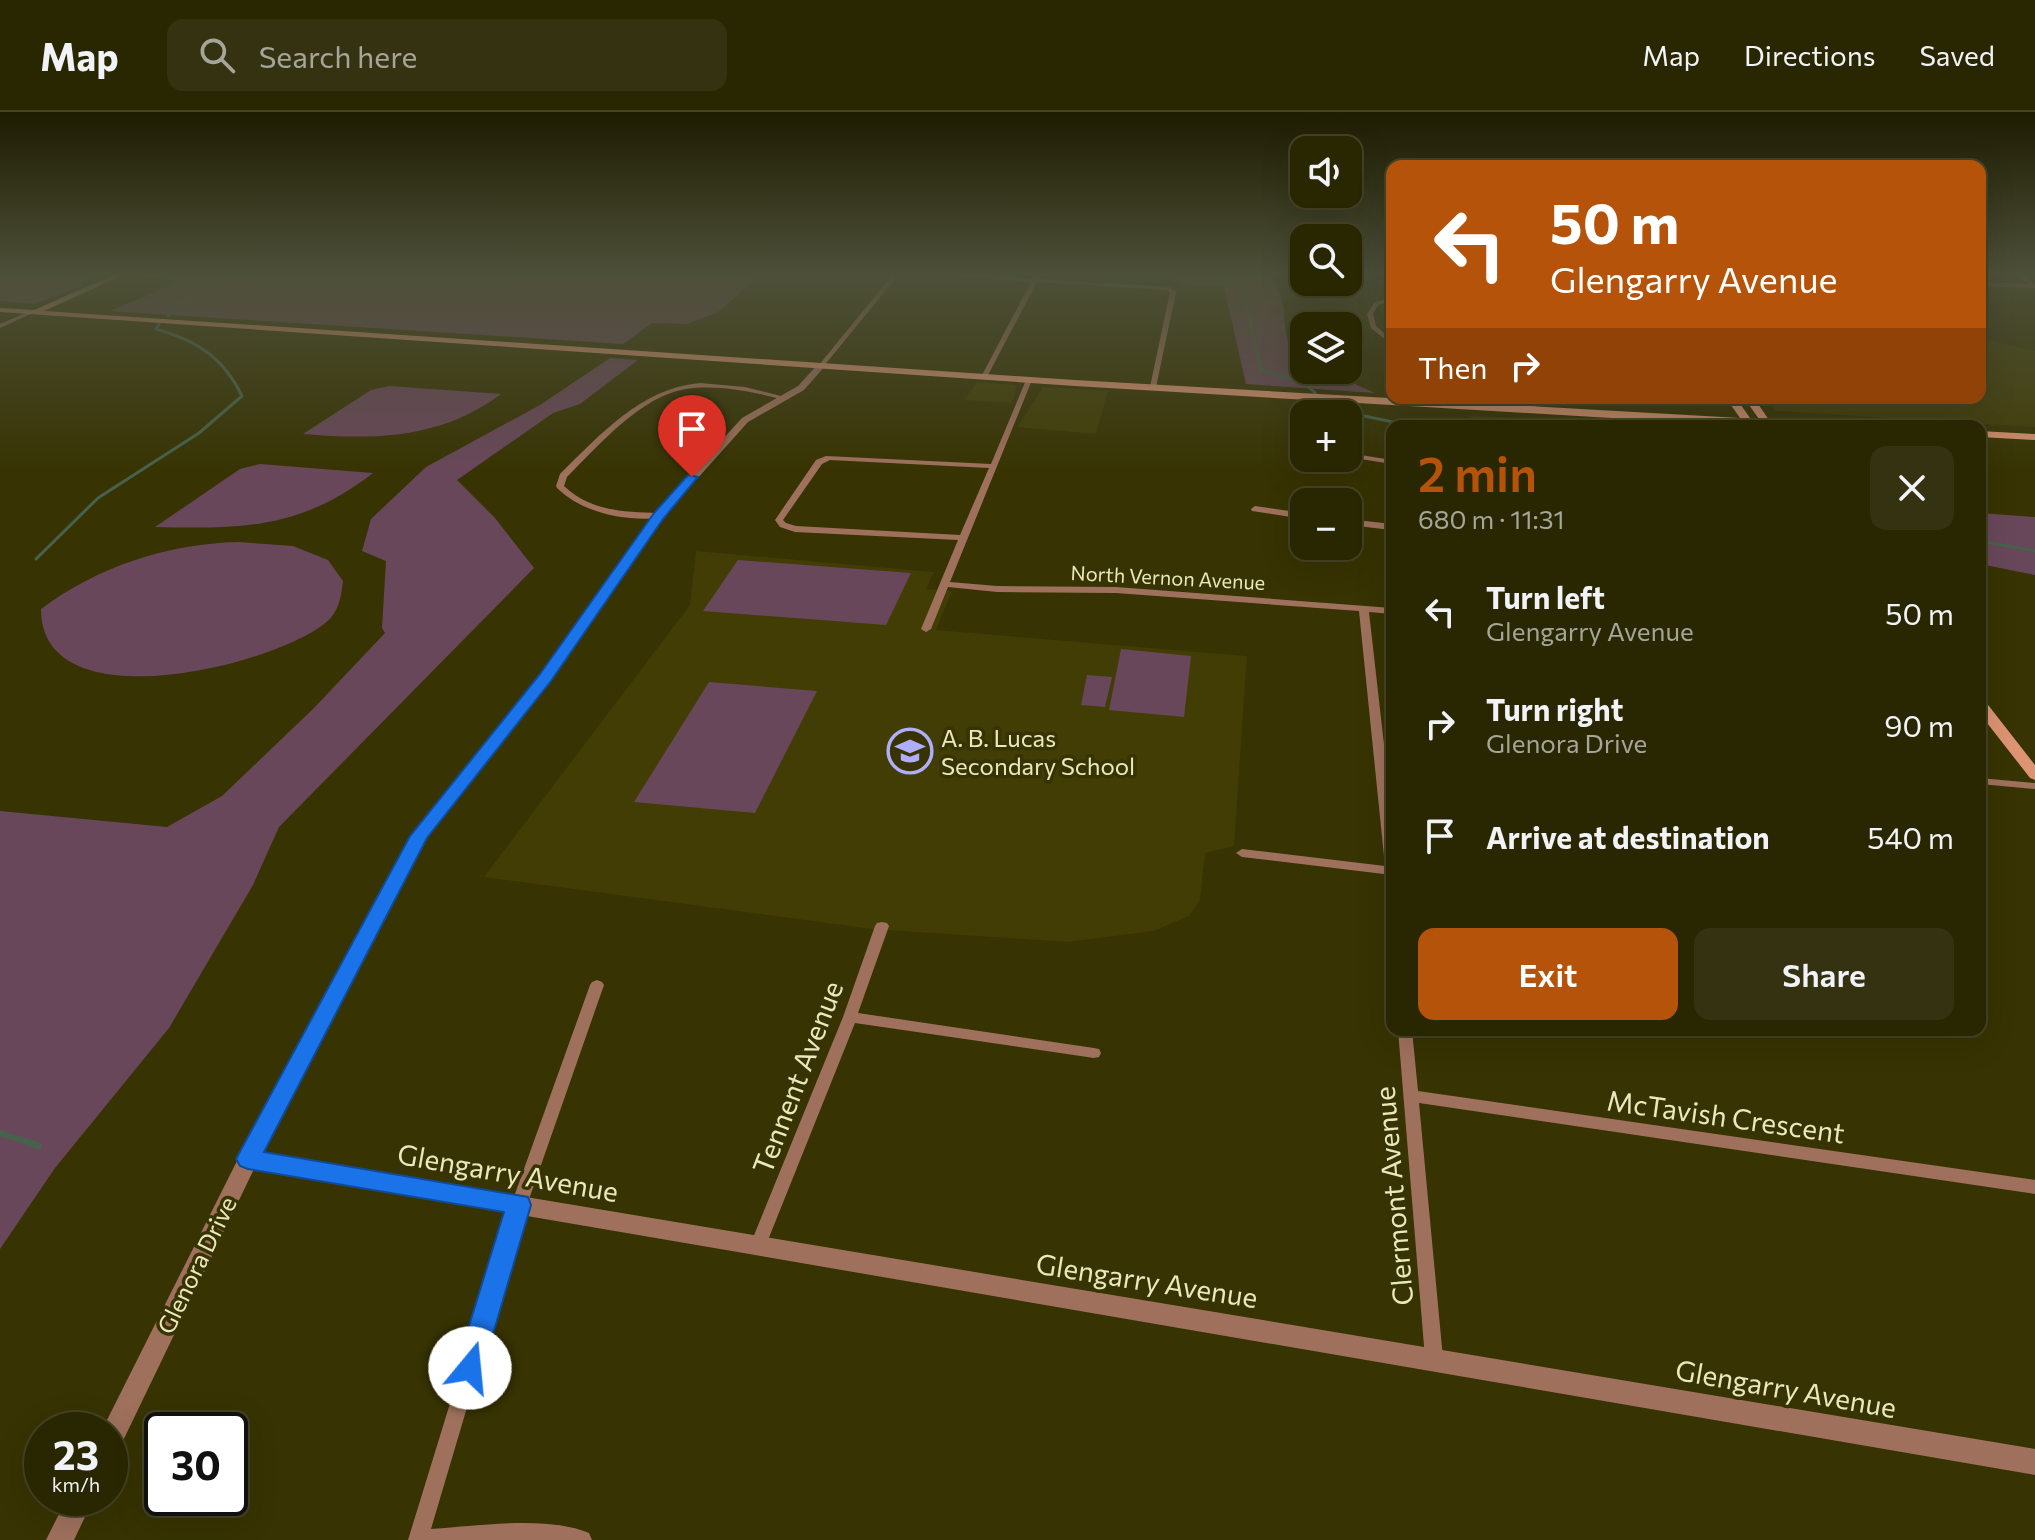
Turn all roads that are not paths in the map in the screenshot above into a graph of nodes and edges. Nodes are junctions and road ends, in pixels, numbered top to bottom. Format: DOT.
graph roads {
  1 [pos="436,340"];
  2 [pos="843,340"];
  3 [pos="1004,340"];
  4 [pos="1163,340"];
  5 [pos="821,366"];
  6 [pos="984,377"];
  7 [pos="1029,380"];
  8 [pos="1153,387"];
  9 [pos="785,398"];
  10 [pos="1386,402"];
  11 [pos="1420,404"];
  12 [pos="1532,404"];
  13 [pos="1533,411"];
  14 [pos="1682,420"];
  15 [pos="1986,434"];
  16 [pos="2035,437"];
  17 [pos="1362,457"];
  18 [pos="1386,461"];
  19 [pos="993,466"];
  20 [pos="1255,509"];
  21 [pos="1290,514"];
  22 [pos="658,516"];
  23 [pos="1362,524"];
  24 [pos="1386,526"];
  25 [pos="962,538"];
  26 [pos="943,584"];
  27 [pos="1364,609"];
  28 [pos="1386,611"];
  29 [pos="926,629"];
  30 [pos="1986,712"];
  31 [pos="1376,721"];
  32 [pos="1386,722"];
  33 [pos="2035,775"];
  34 [pos="1986,782"];
  35 [pos="2035,786"];
  36 [pos="1386,814"];
  37 [pos="1242,853"];
  38 [pos="1386,869"];
  39 [pos="882,926"];
  40 [pos="597,985"];
  41 [pos="850,1017"];
  42 [pos="1405,1036"];
  43 [pos="1094,1053"];
  44 [pos="1410,1096"];
  45 [pos="248,1159"];
  46 [pos="2035,1187"];
  47 [pos="519,1205"];
  48 [pos="758,1245"];
  49 [pos="1434,1358"];
  50 [pos="124,1412"];
  51 [pos="2035,1462"];
  52 [pos="72,1516"];
  53 [pos="60,1540"];
  54 [pos="418,1540"];
  55 [pos="582,1540"];
  1 -- 5 [label="main road"];
  2 -- 5 [label="street"];
  3 -- 6 [label="street"];
  4 -- 8 [label="street"];
  5 -- 6 [label="main road"];
  5 -- 9 [label="street, Glenora Drive"];
  6 -- 7 [label="main road"];
  7 -- 8 [label="main road"];
  7 -- 19 [label="street"];
  8 -- 10 [label="main road"];
  9 -- 22 [label="street, Glenora Drive"];
  9 -- 22 [label="street"];
  11 -- 13 [label="main road"];
  12 -- 13 [label="street"];
  13 -- 14 [label="main road"];
  15 -- 16 [label="main road"];
  17 -- 18 [label="street"];
  19 -- 25 [label="street"];
  19 -- 25 [label="street"];
  20 -- 21 [label="street"];
  22 -- 45 [label="street, Glenora Drive"];
  23 -- 24 [label="street"];
  25 -- 26 [label="street"];
  26 -- 27 [label="street, North Vernon Avenue"];
  26 -- 29 [label="street"];
  27 -- 28 [label="street, North Vernon Avenue"];
  27 -- 31 [label="street"];
  30 -- 33 [label="main road"];
  31 -- 32 [label="street"];
  31 -- 36 [label="street"];
  34 -- 35 [label="street"];
  37 -- 38 [label="street"];
  39 -- 41 [label="street, Tennent Avenue"];
  40 -- 47 [label="street"];
  41 -- 43 [label="street"];
  41 -- 48 [label="street, Tennent Avenue"];
  42 -- 44 [label="street, Clermont Avenue"];
  44 -- 46 [label="street, McTavish Crescent"];
  44 -- 49 [label="street, Clermont Avenue"];
  45 -- 47 [label="street, Glengarry Avenue"];
  45 -- 50 [label="street, Glenora Drive"];
  47 -- 48 [label="street, Glengarry Avenue"];
  47 -- 54 [label="street"];
  48 -- 49 [label="street, Glengarry Avenue"];
  49 -- 51 [label="street, Glengarry Avenue"];
  52 -- 53 [label="street"];
  54 -- 55 [label="street"];
}
